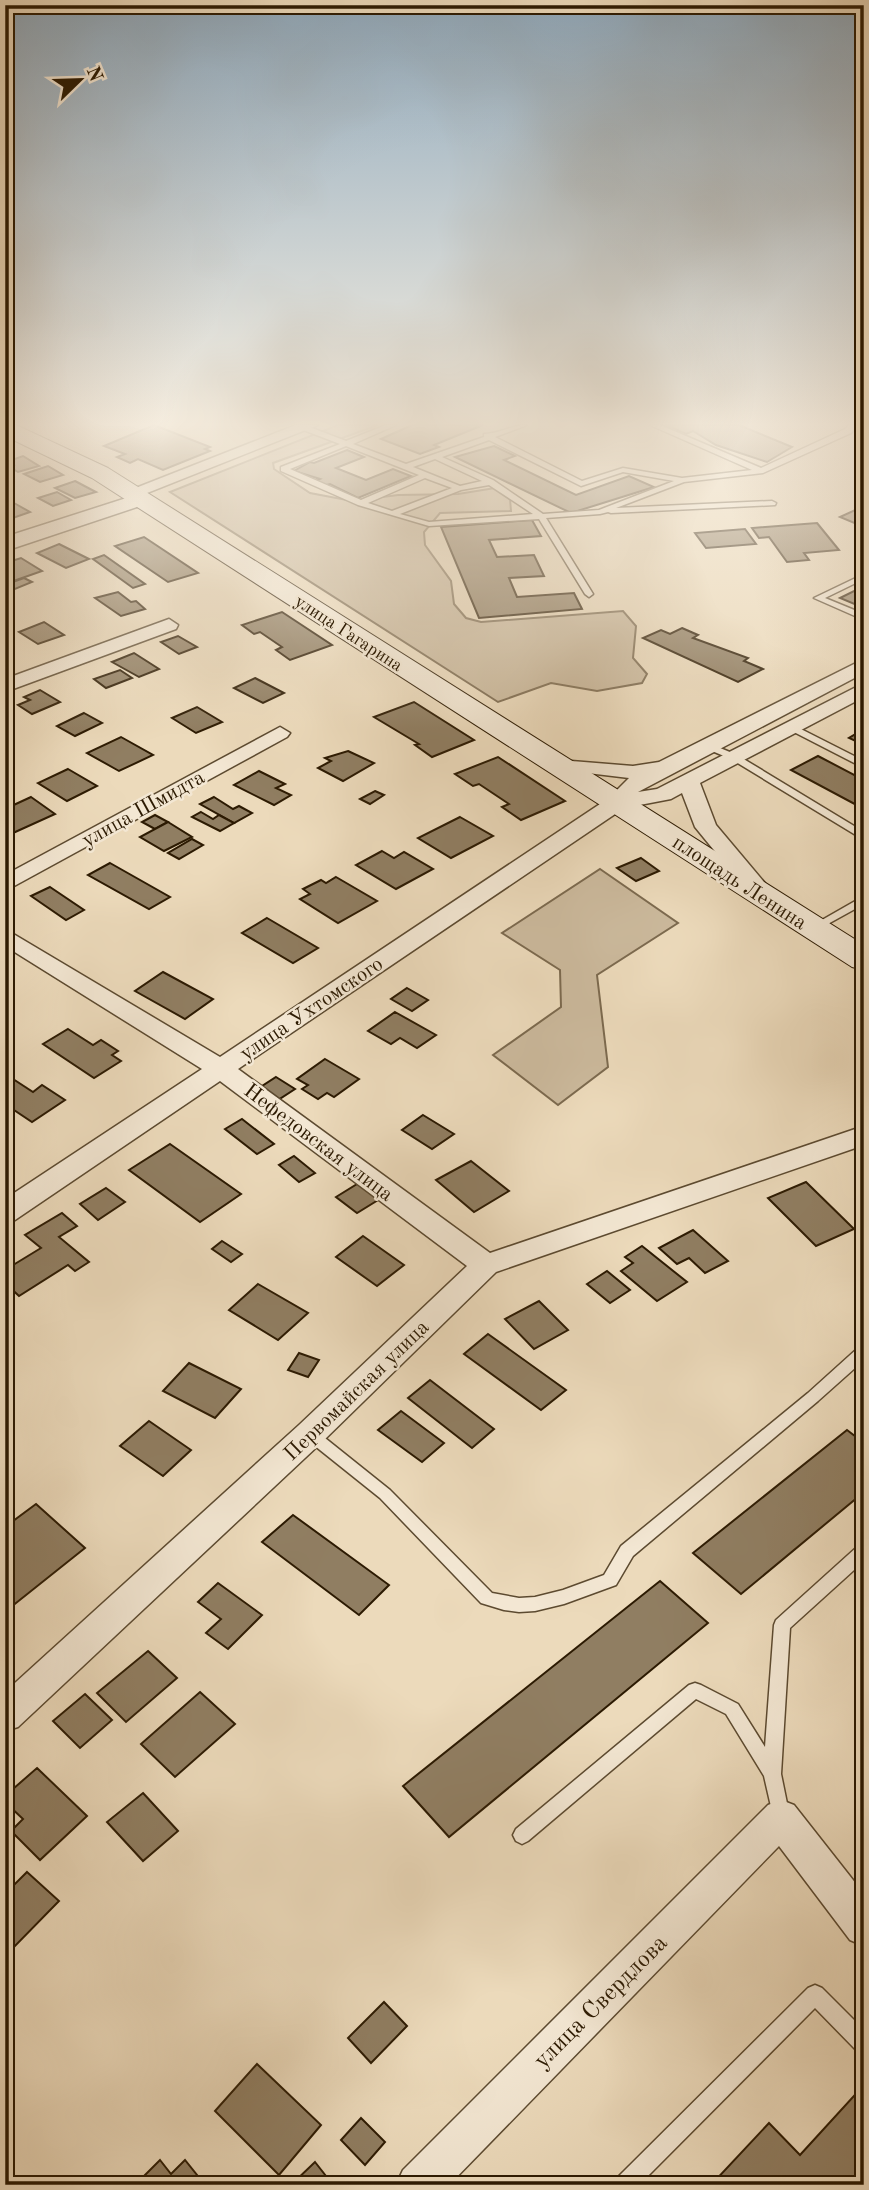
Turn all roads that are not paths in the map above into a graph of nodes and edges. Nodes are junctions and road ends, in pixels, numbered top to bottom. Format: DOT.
graph roads {
  1 [pos="51,527"];
  2 [pos="185,527"];
  3 [pos="548,527"];
  4 [pos="5,544"];
  5 [pos="864,576"];
  6 [pos="589,594"];
  7 [pos="864,617"];
  8 [pos="169,625"];
  9 [pos="864,665"];
  10 [pos="5,686"];
  11 [pos="864,689"];
  12 [pos="791,727"];
  13 [pos="280,733"];
  14 [pos="708,746"];
  15 [pos="734,757"];
  16 [pos="554,763"];
  17 [pos="864,765"];
  18 [pos="669,766"];
  19 [pos="688,781"];
  20 [pos="617,803"];
  21 [pos="863,836"];
  22 [pos="5,884"];
  23 [pos="764,897"];
  24 [pos="864,899"];
  25 [pos="813,928"];
  26 [pos="5,936"];
  27 [pos="864,960"];
  28 [pos="220,1068"];
  29 [pos="864,1135"];
  30 [pos="5,1213"];
  31 [pos="486,1265"];
  32 [pos="864,1351"];
  33 [pos="310,1434"];
  34 [pos="864,1552"];
  35 [pos="5,1715"];
  36 [pos="772,1774"];
  37 [pos="781,1818"];
  38 [pos="522,1835"];
  39 [pos="864,1926"];
  40 [pos="864,2043"];
  41 [pos="418,2185"];
  42 [pos="624,2185"];
  1 -- 4 [label="street"];
  2 -- 16 [label="main road, улица Гагарина"];
  3 -- 6 [label="lane"];
  5 -- 7 [label="lane"];
  8 -- 10 [label="street"];
  9 -- 14 [label="street"];
  11 -- 12 [label="street"];
  12 -- 15 [label="street"];
  12 -- 17 [label="lane"];
  13 -- 22 [label="street, улица Шмидта"];
  14 -- 15 [label="lane"];
  14 -- 18 [label="street"];
  15 -- 19 [label="street"];
  15 -- 21 [label="lane"];
  16 -- 18 [label="street"];
  16 -- 20 [label="main road, улица Гагарина"];
  18 -- 20 [label="street"];
  19 -- 20 [label="street"];
  19 -- 23 [label="street"];
  20 -- 23 [label="main road, площадь Ленина"];
  20 -- 28 [label="street, улица Ухтомского"];
  23 -- 25 [label="main road, площадь Ленина"];
  24 -- 25 [label="lane"];
  25 -- 27 [label="main road, площадь Ленина"];
  26 -- 28 [label="street, Нефедовская улица"];
  28 -- 30 [label="street, улица Ухтомского"];
  28 -- 31 [label="street, Нефедовская улица"];
  29 -- 31 [label="street, Первомайская улица"];
  31 -- 33 [label="street, Первомайская улица"];
  32 -- 33 [label="lane"];
  33 -- 35 [label="street, Первомайская улица"];
  34 -- 36 [label="lane"];
  36 -- 37 [label="lane"];
  36 -- 38 [label="lane"];
  37 -- 39 [label="street"];
  37 -- 41 [label="street, улица Свердлова"];
  40 -- 42 [label="lane"];
}
